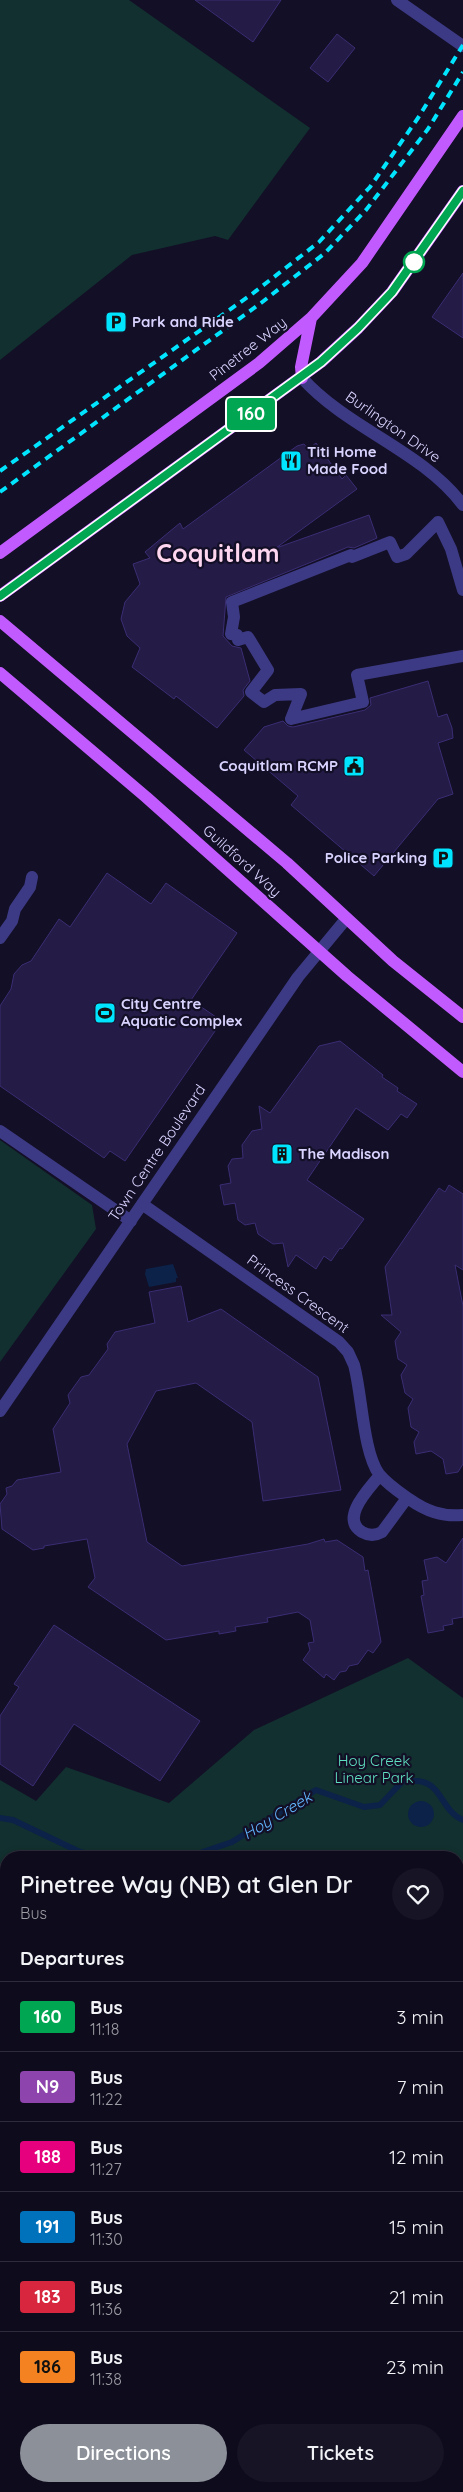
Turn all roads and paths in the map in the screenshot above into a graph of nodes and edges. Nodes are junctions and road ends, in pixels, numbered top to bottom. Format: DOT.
graph roads {
  1 [pos="397,0"];
  2 [pos="463,46"];
  3 [pos="463,116"];
  4 [pos="463,191"];
  5 [pos="311,318"];
  6 [pos="302,378"];
  7 [pos="463,505"];
  8 [pos="0,553"];
  9 [pos="463,590"];
  10 [pos="0,596"];
  11 [pos="0,621"];
  12 [pos="463,656"];
  13 [pos="0,673"];
  14 [pos="32,877"];
  15 [pos="346,919"];
  16 [pos="0,938"];
  17 [pos="319,950"];
  18 [pos="463,1017"];
  19 [pos="463,1072"];
  20 [pos="0,1131"];
  21 [pos="142,1204"];
  22 [pos="131,1221"];
  23 [pos="0,1411"];
  24 [pos="380,1475"];
  25 [pos="407,1498"];
  26 [pos="463,1515"];
  1 -- 2 [label="street"];
  3 -- 5 [label="main road, Pinetree Way"];
  4 -- 6 [label="main road"];
  5 -- 6 [label="main road"];
  5 -- 8 [label="main road, Pinetree Way"];
  6 -- 7 [label="street, Burlington Drive"];
  6 -- 10 [label="main road"];
  9 -- 12 [label="street"];
  11 -- 15 [label="main road, Guildford Way"];
  13 -- 17 [label="main road, Guildford Way"];
  14 -- 16 [label="street"];
  15 -- 17 [label="street, Town Centre Boulevard"];
  15 -- 18 [label="main road, Guildford Way"];
  17 -- 19 [label="main road, Guildford Way"];
  17 -- 21 [label="street, Town Centre Boulevard"];
  20 -- 22 [label="street"];
  21 -- 22 [label="street, Town Centre Boulevard"];
  21 -- 24 [label="street, Princess Crescent"];
  22 -- 23 [label="street, Town Centre Boulevard"];
  24 -- 25 [label="street, Princess Crescent"];
  24 -- 25 [label="street"];
  25 -- 26 [label="street, Princess Crescent"];
}
